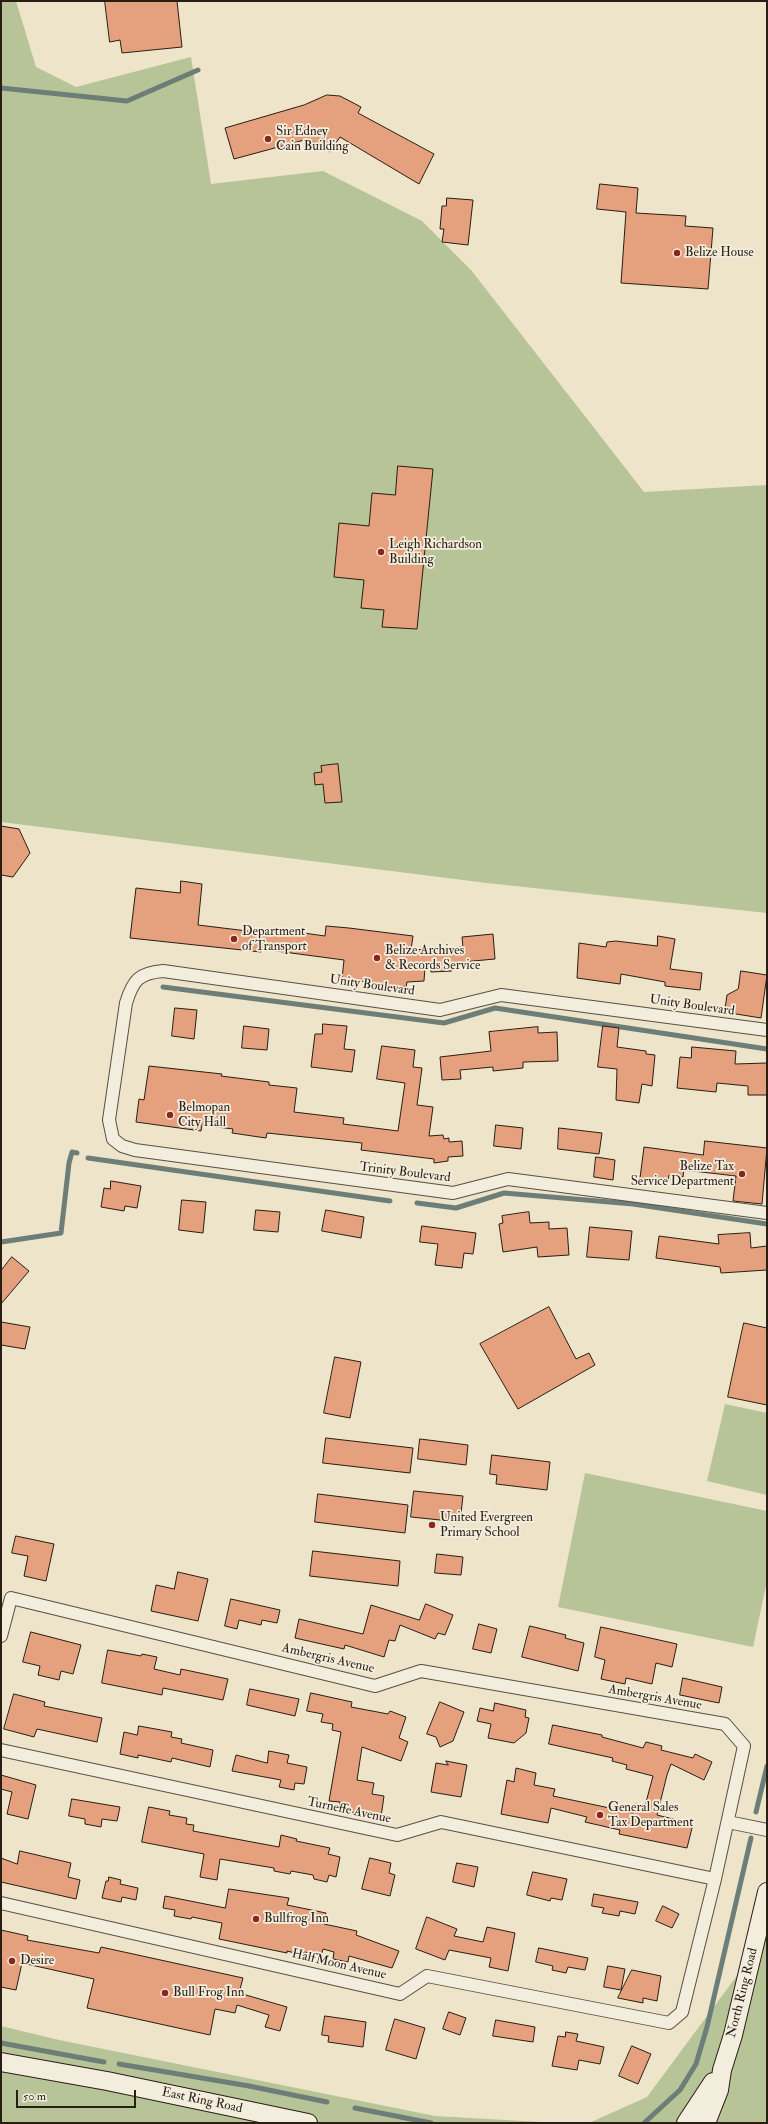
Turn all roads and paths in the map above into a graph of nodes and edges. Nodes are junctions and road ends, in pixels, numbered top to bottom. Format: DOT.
graph roads {
  1 [pos="767,1030"];
  2 [pos="113,1139"];
  3 [pos="767,1213"];
  4 [pos="1,1636"];
  5 [pos="1,1750"];
  6 [pos="728,1822"];
  7 [pos="767,1830"];
  8 [pos="715,1879"];
  9 [pos="767,1892"];
  10 [pos="1,1903"];
  11 [pos="765,1912"];
  12 [pos="1,2062"];
  13 [pos="722,2070"];
  14 [pos="308,2123"];
  15 [pos="686,2123"];
  16 [pos="706,2123"];
  1 -- 2 [label="street, Unity Boulevard"];
  2 -- 3 [label="street, Trinity Boulevard"];
  4 -- 6 [label="street, Ambergris Avenue"];
  5 -- 8 [label="street, Turneffe Avenue"];
  6 -- 7 [label="street"];
  6 -- 8 [label="street"];
  8 -- 10 [label="street, HalfMoon Avenue"];
  9 -- 11 [label="main road, North Ring Road"];
  11 -- 13 [label="main road, North Ring Road"];
  12 -- 14 [label="main road, East Ring Road"];
  13 -- 15 [label="main road, North Ring Road"];
  13 -- 16 [label="main road, North Ring Road"];
}
